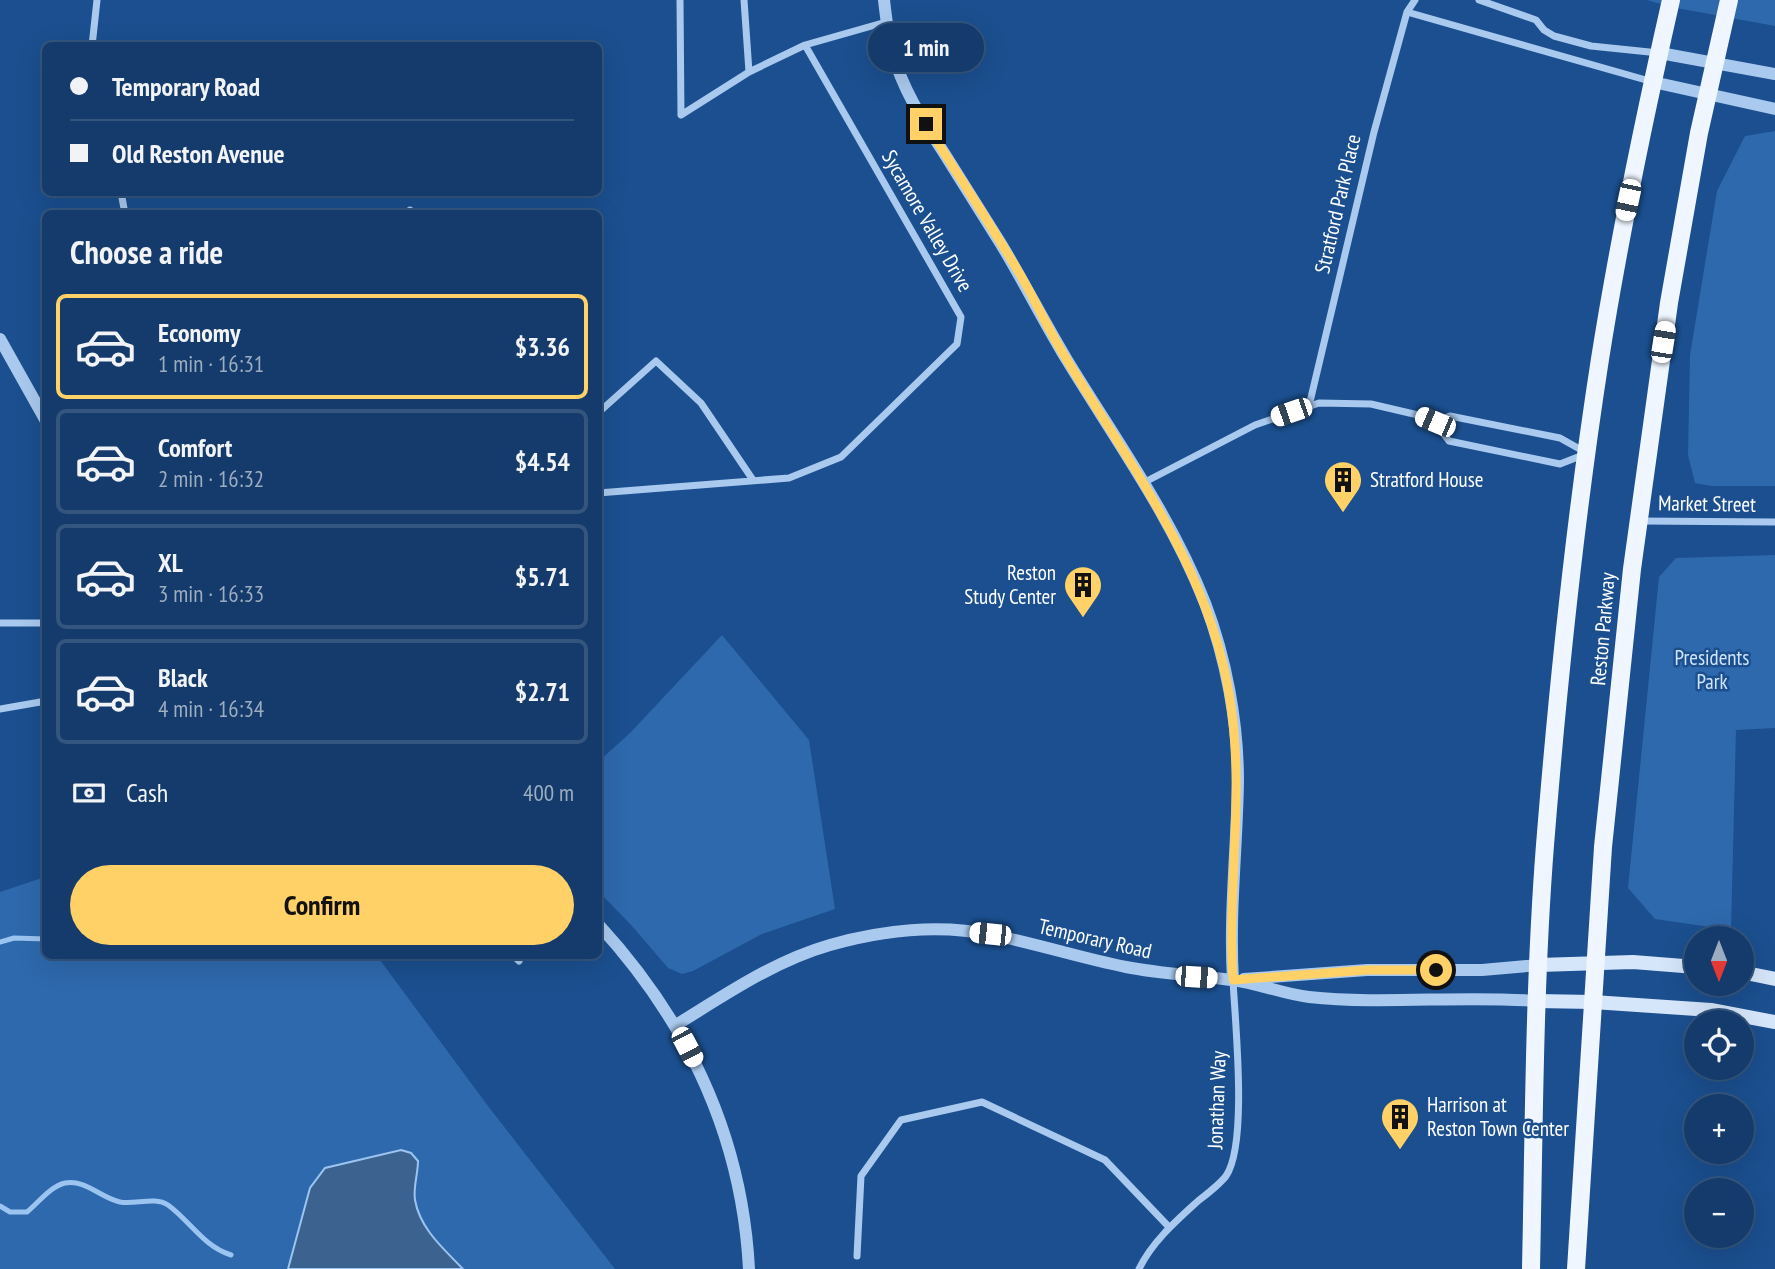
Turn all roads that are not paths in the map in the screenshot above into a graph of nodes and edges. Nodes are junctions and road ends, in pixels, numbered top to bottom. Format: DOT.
graph roads {
  1 [pos="97,0"];
  2 [pos="680,0"];
  3 [pos="744,0"];
  4 [pos="884,0"];
  5 [pos="1415,0"];
  6 [pos="1479,0"];
  7 [pos="1671,0"];
  8 [pos="1729,0"];
  9 [pos="1408,12"];
  10 [pos="886,22"];
  11 [pos="92,42"];
  12 [pos="806,45"];
  13 [pos="1660,53"];
  14 [pos="1715,62"];
  15 [pos="749,72"];
  16 [pos="1775,74"];
  17 [pos="1653,82"];
  18 [pos="1708,94"];
  19 [pos="1775,109"];
  20 [pos="0,339"];
  21 [pos="1309,406"];
  22 [pos="602,409"];
  23 [pos="42,414"];
  24 [pos="1435,422"];
  25 [pos="1588,454"];
  26 [pos="753,480"];
  27 [pos="1142,483"];
  28 [pos="602,493"];
  29 [pos="1638,521"];
  30 [pos="1775,522"];
  31 [pos="0,623"];
  32 [pos="42,623"];
  33 [pos="42,702"];
  34 [pos="0,709"];
  35 [pos="602,928"];
  36 [pos="1596,962"];
  37 [pos="1539,965"];
  38 [pos="1684,966"];
  39 [pos="1754,975"];
  40 [pos="1775,979"];
  41 [pos="1233,980"];
  42 [pos="1536,1001"];
  43 [pos="1593,1002"];
  44 [pos="1775,1022"];
  45 [pos="676,1025"];
  46 [pos="1169,1227"];
  47 [pos="857,1256"];
  48 [pos="749,1269"];
  49 [pos="1139,1269"];
  50 [pos="1531,1269"];
  51 [pos="1576,1269"];
  1 -- 11 [label="street"];
  2 -- 15 [label="street"];
  3 -- 15 [label="street"];
  4 -- 10 [label="street"];
  5 -- 9 [label="street, Stratford Park Place"];
  6 -- 13 [label="street"];
  7 -- 13 [label="main road, Reston Parkway"];
  8 -- 14 [label="main road, Reston Parkway"];
  9 -- 17 [label="street"];
  9 -- 21 [label="street, Stratford Park Place"];
  10 -- 12 [label="street"];
  10 -- 27 [label="street"];
  12 -- 15 [label="street"];
  12 -- 26 [label="street, Sycamore Valley Drive"];
  13 -- 14 [label="street"];
  13 -- 17 [label="main road, Reston Parkway"];
  14 -- 16 [label="street"];
  14 -- 18 [label="main road, Reston Parkway"];
  17 -- 18 [label="street"];
  17 -- 25 [label="main road, Reston Parkway"];
  18 -- 19 [label="street"];
  18 -- 29 [label="main road, Reston Parkway"];
  20 -- 23 [label="street"];
  21 -- 24 [label="street"];
  21 -- 27 [label="street"];
  22 -- 26 [label="street"];
  24 -- 25 [label="street"];
  24 -- 25 [label="street"];
  25 -- 37 [label="main road, Reston Parkway"];
  26 -- 28 [label="street, Sycamore Valley Drive"];
  27 -- 41 [label="street"];
  29 -- 30 [label="street, Market Street"];
  29 -- 36 [label="main road, Reston Parkway"];
  31 -- 32 [label="street"];
  33 -- 34 [label="street"];
  35 -- 45 [label="street"];
  36 -- 37 [label="main road"];
  36 -- 38 [label="main road"];
  36 -- 43 [label="main road, Reston Parkway"];
  37 -- 41 [label="street, Temporary Road"];
  37 -- 42 [label="main road, Reston Parkway"];
  39 -- 40 [label="main road"];
  41 -- 42 [label="street, Temporary Road"];
  41 -- 45 [label="street, Temporary Road"];
  41 -- 46 [label="street, Jonathan Way"];
  42 -- 43 [label="main road"];
  42 -- 50 [label="main road, Reston Parkway"];
  43 -- 44 [label="main road"];
  43 -- 51 [label="main road, Reston Parkway"];
  45 -- 48 [label="street"];
  46 -- 47 [label="street"];
  46 -- 49 [label="street, Jonathan Way"];
}
